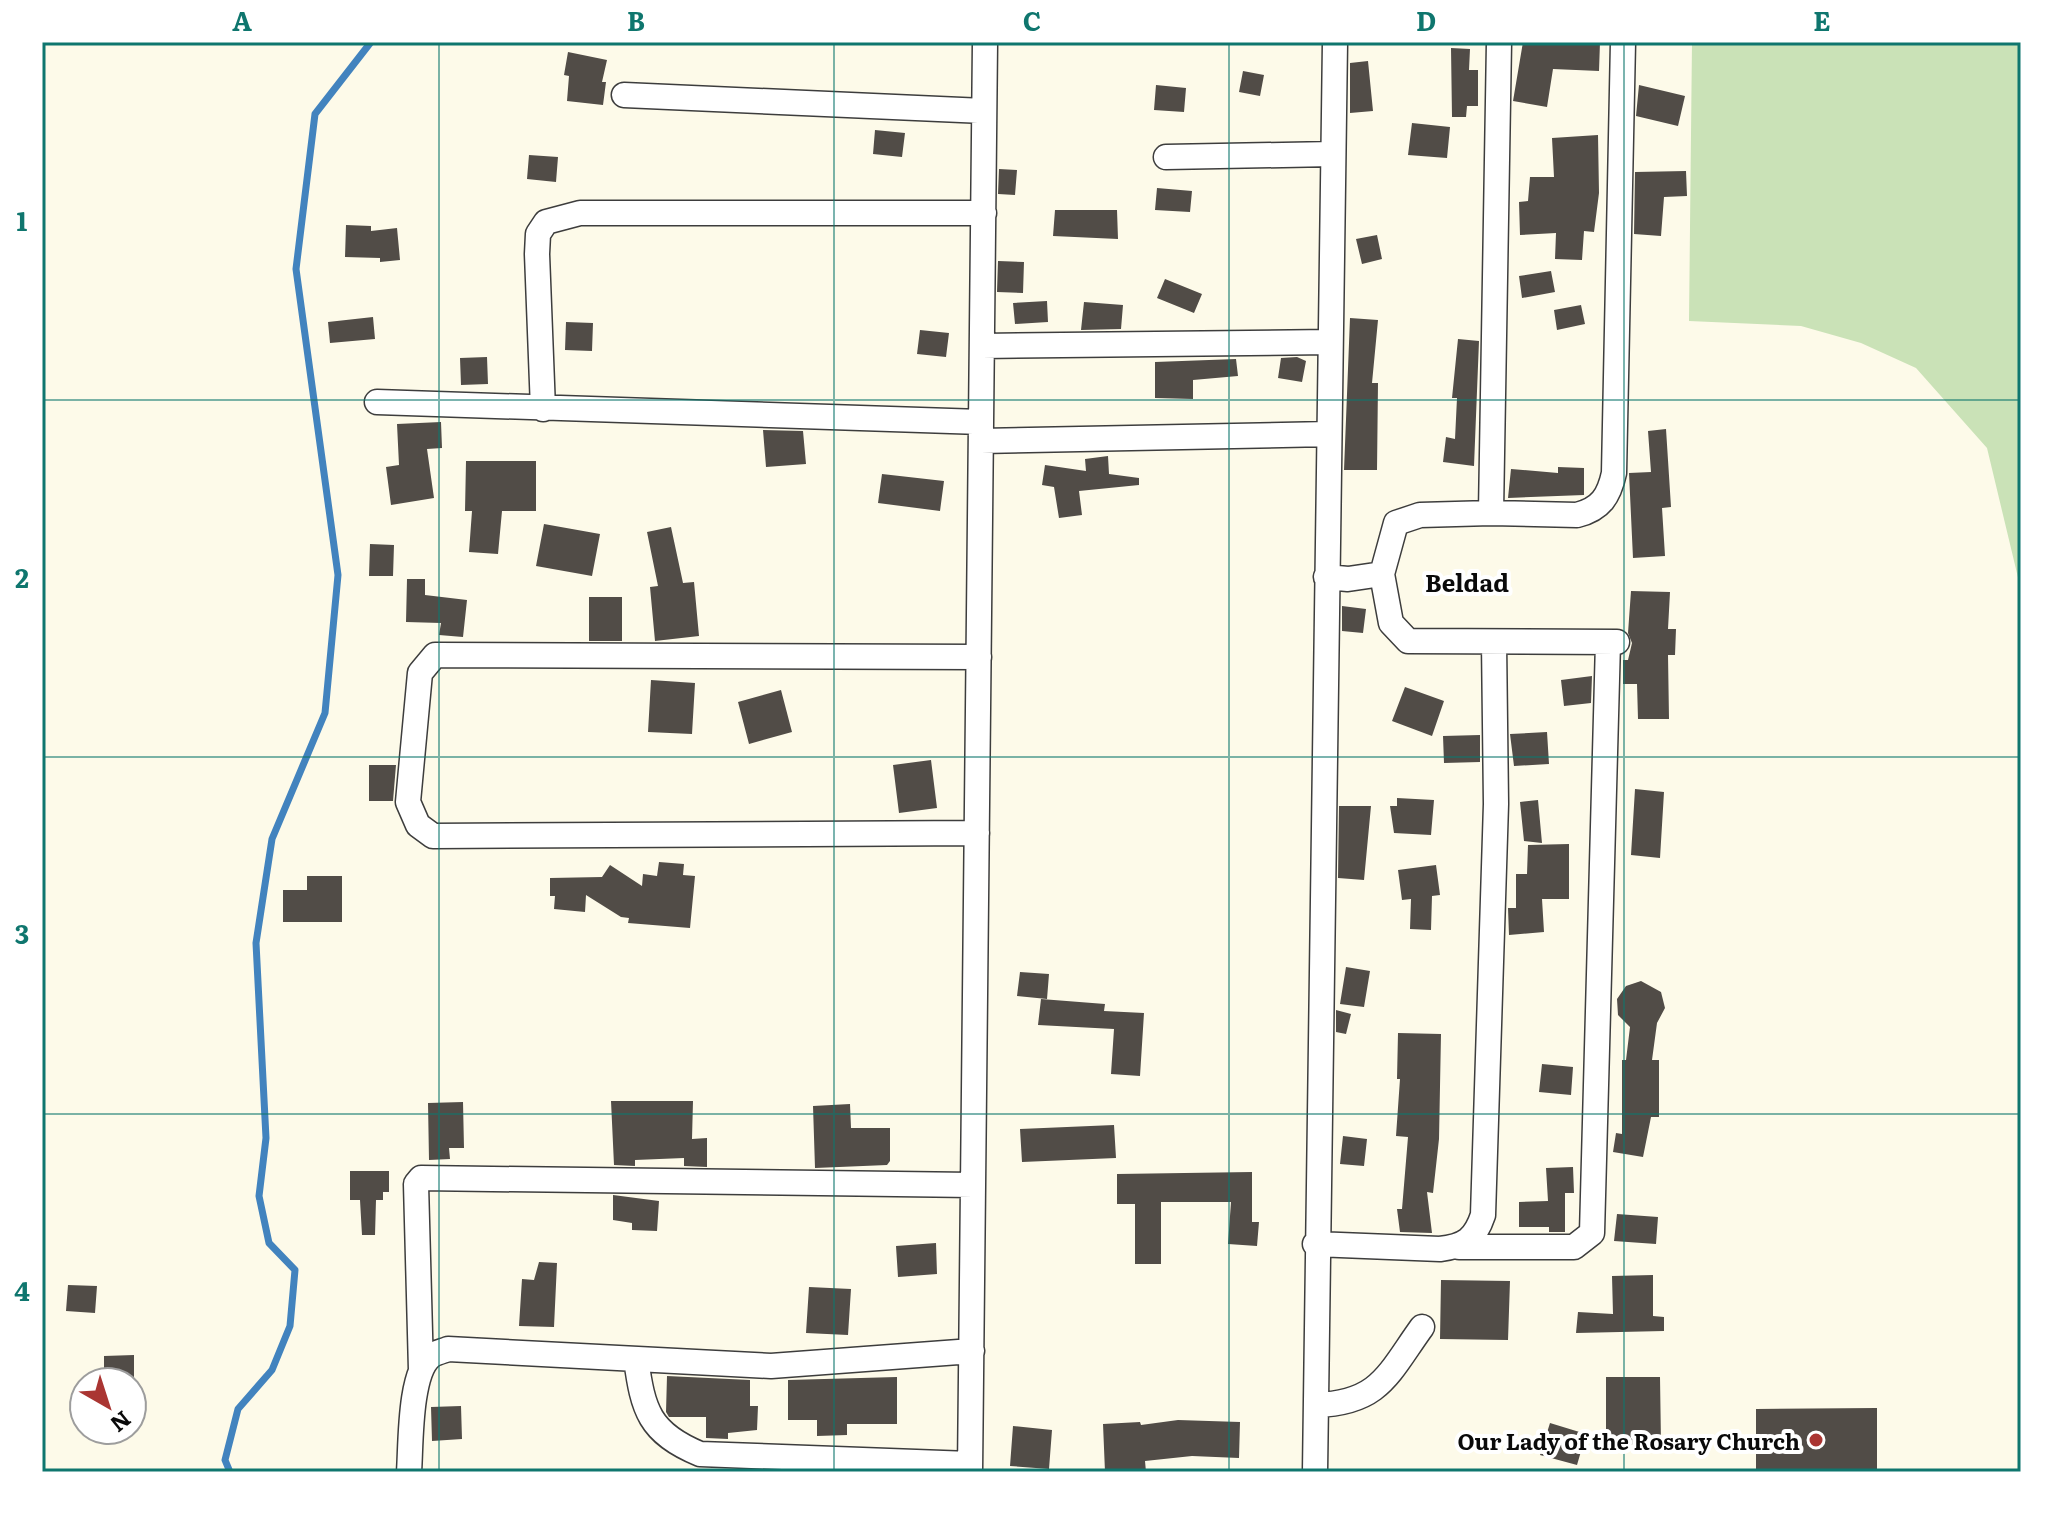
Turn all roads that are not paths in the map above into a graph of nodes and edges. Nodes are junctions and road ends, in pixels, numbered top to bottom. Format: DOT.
graph roads {
  1 [pos="985,42"];
  2 [pos="1335,42"];
  3 [pos="1499,42"];
  4 [pos="1623,42"];
  5 [pos="624,95"];
  6 [pos="984,111"];
  7 [pos="1333,154"];
  8 [pos="1166,157"];
  9 [pos="984,213"];
  10 [pos="1330,342"];
  11 [pos="982,346"];
  12 [pos="377,402"];
  13 [pos="543,409"];
  14 [pos="981,432"];
  15 [pos="1329,434"];
  16 [pos="1491,513"];
  17 [pos="1382,574"];
  18 [pos="1326,577"];
  19 [pos="1494,642"];
  20 [pos="979,657"];
  21 [pos="977,833"];
  22 [pos="973,1185"];
  23 [pos="1315,1244"];
  24 [pos="1459,1247"];
  25 [pos="1422,1327"];
  26 [pos="972,1351"];
  27 [pos="636,1359"];
  28 [pos="421,1370"];
  29 [pos="1316,1405"];
  30 [pos="970,1468"];
  31 [pos="409,1472"];
  32 [pos="1315,1472"];
  1 -- 6 [label="street"];
  2 -- 7 [label="street"];
  3 -- 16 [label="street"];
  4 -- 16 [label="street"];
  5 -- 6 [label="street"];
  6 -- 9 [label="street"];
  7 -- 8 [label="street"];
  7 -- 10 [label="street"];
  9 -- 11 [label="street"];
  9 -- 13 [label="street"];
  10 -- 11 [label="street"];
  10 -- 15 [label="street"];
  11 -- 14 [label="street"];
  12 -- 13 [label="street"];
  13 -- 14 [label="street"];
  14 -- 15 [label="street"];
  14 -- 20 [label="street"];
  15 -- 18 [label="street"];
  16 -- 17 [label="street"];
  17 -- 18 [label="street"];
  17 -- 19 [label="street"];
  18 -- 23 [label="street"];
  19 -- 24 [label="street"];
  19 -- 24 [label="street"];
  20 -- 21 [label="street"];
  20 -- 21 [label="street"];
  21 -- 22 [label="street"];
  22 -- 26 [label="street"];
  22 -- 28 [label="street"];
  23 -- 24 [label="street"];
  23 -- 29 [label="street"];
  25 -- 29 [label="street"];
  26 -- 27 [label="street"];
  26 -- 30 [label="street"];
  27 -- 28 [label="street"];
  27 -- 30 [label="street"];
  28 -- 31 [label="street"];
  29 -- 32 [label="street"];
}
